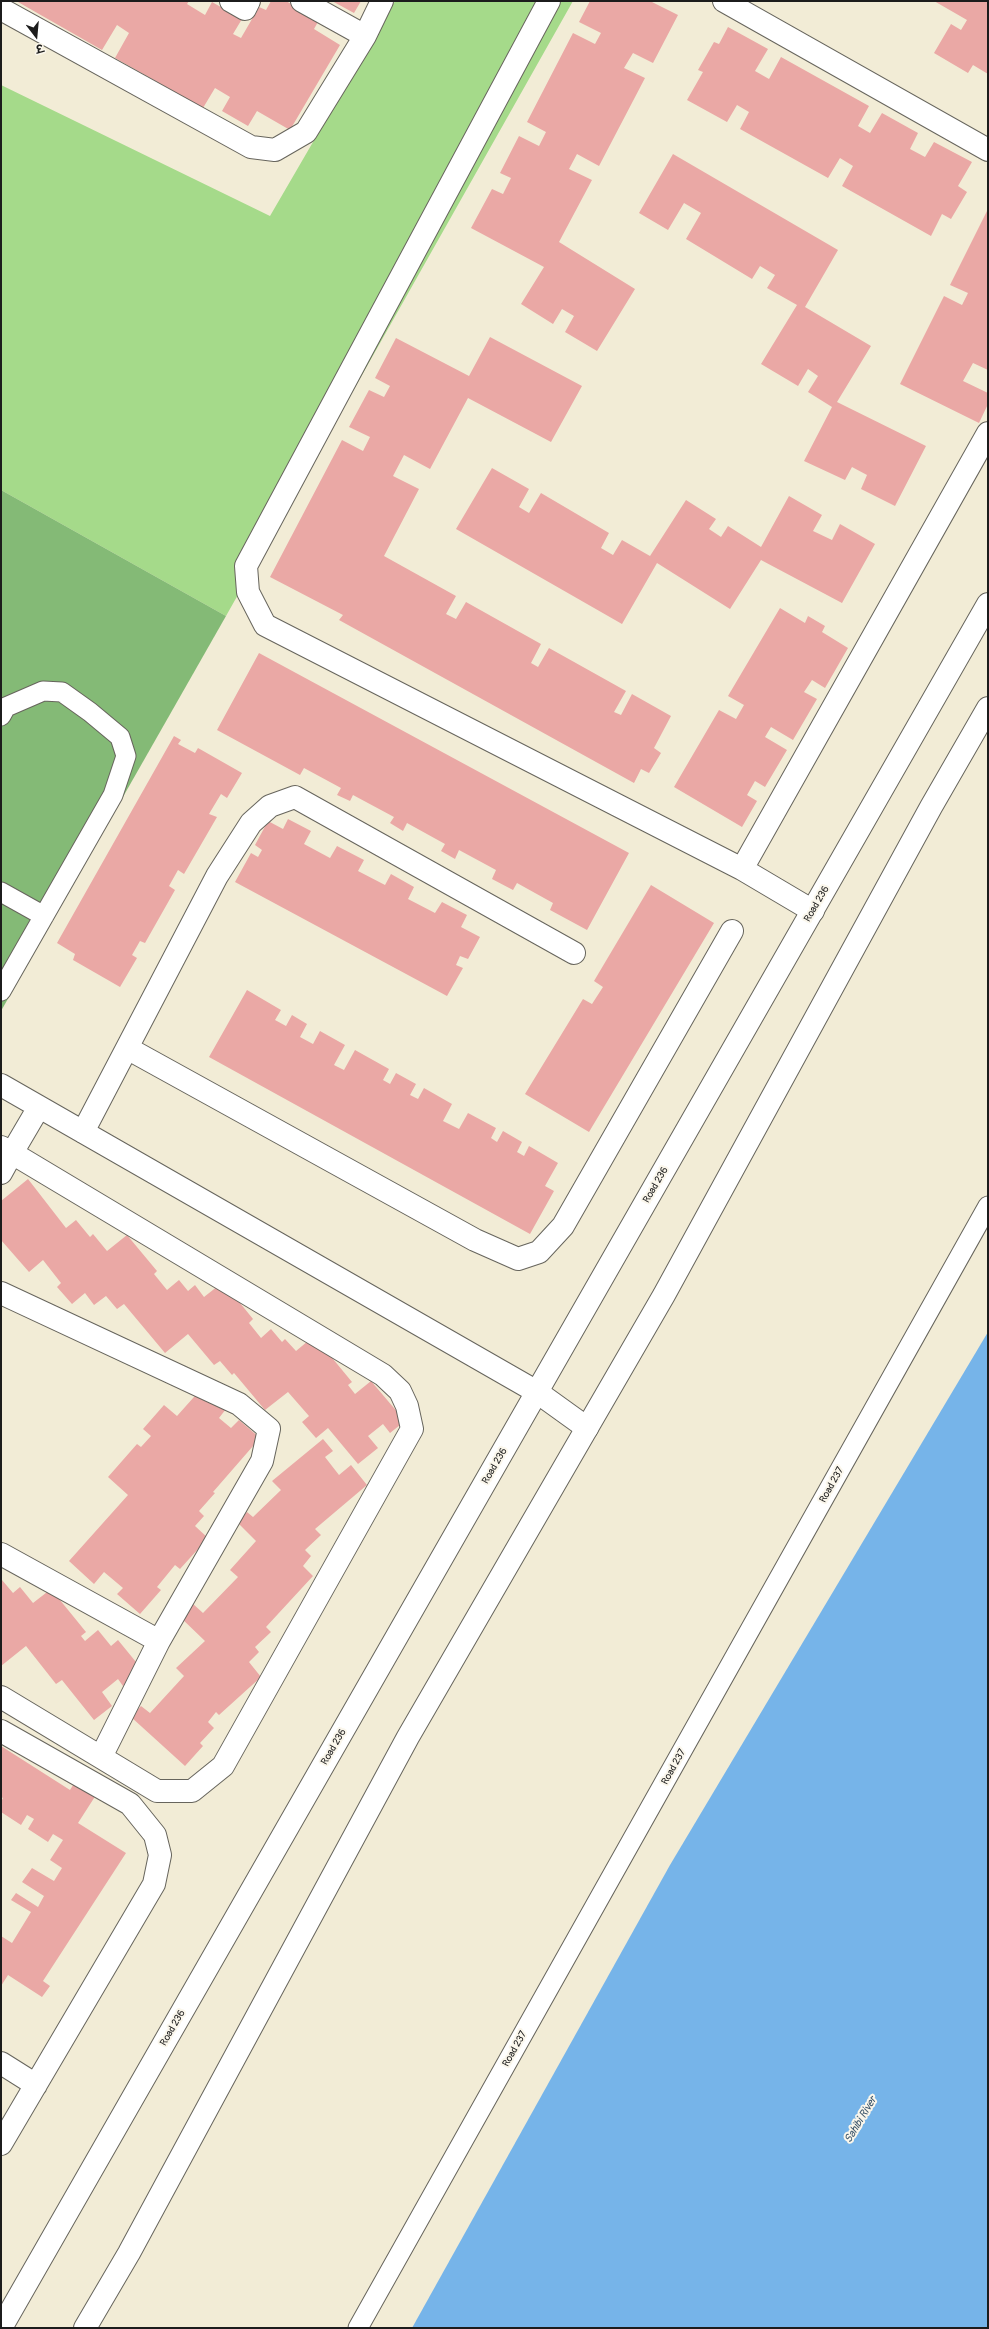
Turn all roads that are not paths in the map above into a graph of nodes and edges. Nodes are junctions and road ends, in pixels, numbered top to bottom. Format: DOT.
graph roads {
  1 [pos="231,1"];
  2 [pos="249,1"];
  3 [pos="302,1"];
  4 [pos="382,1"];
  5 [pos="549,1"];
  6 [pos="724,1"];
  7 [pos="1,9"];
  8 [pos="365,36"];
  9 [pos="988,150"];
  10 [pos="988,433"];
  11 [pos="988,604"];
  12 [pos="988,708"];
  13 [pos="1,716"];
  14 [pos="742,869"];
  15 [pos="1,892"];
  16 [pos="813,910"];
  17 [pos="44,916"];
  18 [pos="732,931"];
  19 [pos="574,953"];
  20 [pos="1,991"];
  21 [pos="127,1048"];
  22 [pos="1,1085"];
  23 [pos="40,1107"];
  24 [pos="83,1132"];
  25 [pos="7,1150"];
  26 [pos="1,1173"];
  27 [pos="988,1206"];
  28 [pos="1,1293"];
  29 [pos="537,1392"];
  30 [pos="587,1428"];
  31 [pos="1,1554"];
  32 [pos="159,1641"];
  33 [pos="1,1697"];
  34 [pos="1,1732"];
  35 [pos="101,1757"];
  36 [pos="1,2063"];
  37 [pos="36,2085"];
  38 [pos="1,2144"];
  39 [pos="1,2328"];
  40 [pos="85,2328"];
  41 [pos="358,2328"];
  1 -- 2 [label="street"];
  3 -- 8 [label="street"];
  4 -- 8 [label="street"];
  5 -- 14 [label="street"];
  6 -- 9 [label="street"];
  7 -- 8 [label="street"];
  10 -- 14 [label="street"];
  11 -- 16 [label="street, Road 236"];
  12 -- 30 [label="street"];
  13 -- 17 [label="lane"];
  14 -- 16 [label="street"];
  15 -- 17 [label="lane"];
  16 -- 29 [label="street, Road 236"];
  17 -- 20 [label="lane"];
  18 -- 21 [label="street"];
  19 -- 21 [label="street"];
  21 -- 24 [label="street"];
  22 -- 23 [label="street"];
  23 -- 24 [label="street"];
  23 -- 25 [label="street"];
  24 -- 29 [label="street"];
  25 -- 26 [label="street"];
  25 -- 35 [label="street"];
  27 -- 41 [label="lane, Road 237"];
  28 -- 32 [label="street"];
  29 -- 30 [label="street"];
  29 -- 39 [label="street, Road 236"];
  30 -- 40 [label="street"];
  31 -- 32 [label="street"];
  32 -- 35 [label="street"];
  33 -- 35 [label="street"];
  34 -- 37 [label="street"];
  36 -- 37 [label="street"];
  37 -- 38 [label="street"];
}
